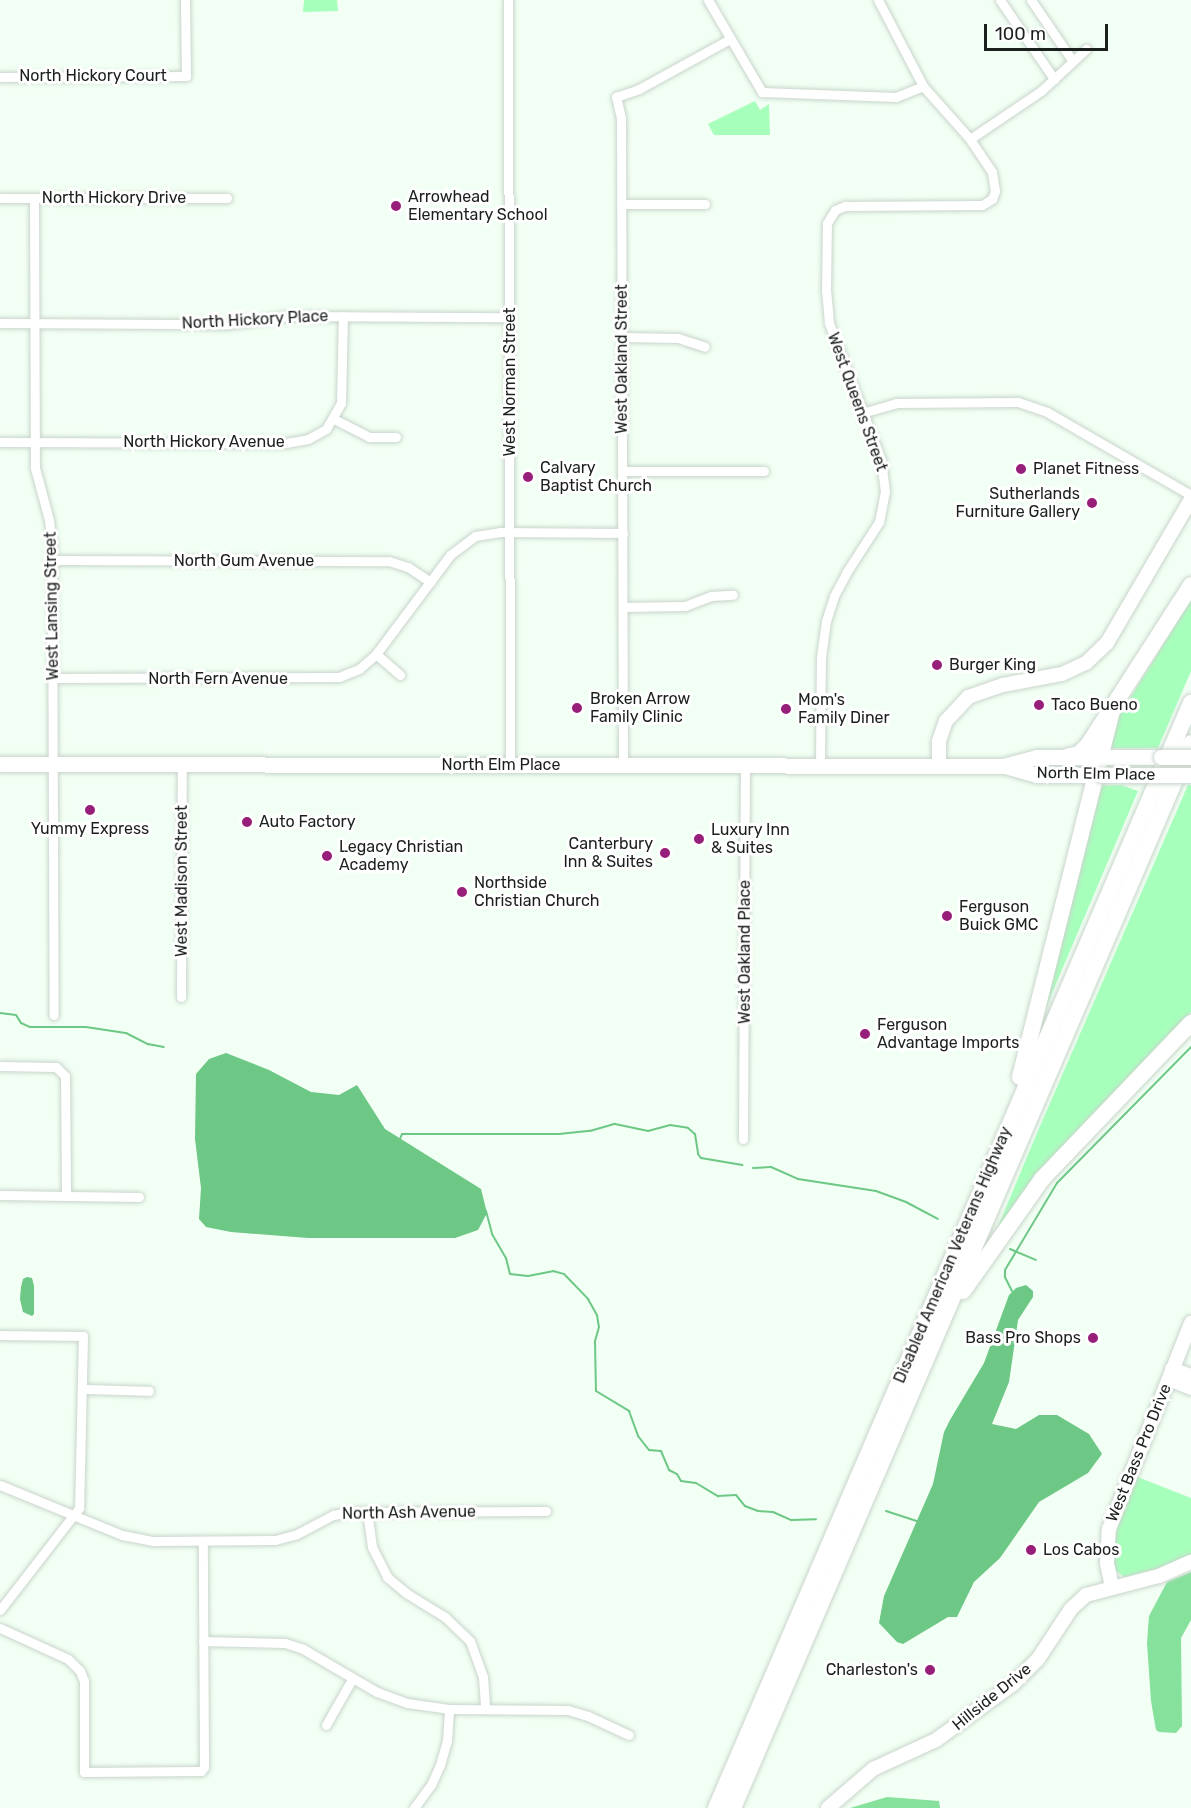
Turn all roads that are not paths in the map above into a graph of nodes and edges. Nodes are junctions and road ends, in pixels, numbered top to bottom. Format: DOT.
graph roads {
  1 [pos="185,0"];
  2 [pos="508,0"];
  3 [pos="708,0"];
  4 [pos="878,0"];
  5 [pos="1000,0"];
  6 [pos="1031,0"];
  7 [pos="730,39"];
  8 [pos="1086,49"];
  9 [pos="1072,60"];
  10 [pos="0,77"];
  11 [pos="1054,80"];
  12 [pos="923,86"];
  13 [pos="970,139"];
  14 [pos="0,198"];
  15 [pos="34,198"];
  16 [pos="227,198"];
  17 [pos="621,204"];
  18 [pos="705,204"];
  19 [pos="343,316"];
  20 [pos="509,317"];
  21 [pos="0,324"];
  22 [pos="35,324"];
  23 [pos="622,338"];
  24 [pos="705,347"];
  25 [pos="862,413"];
  26 [pos="334,419"];
  27 [pos="396,437"];
  28 [pos="0,442"];
  29 [pos="35,442"];
  30 [pos="622,471"];
  31 [pos="764,471"];
  32 [pos="1191,497"];
  33 [pos="510,532"];
  34 [pos="623,532"];
  35 [pos="52,560"];
  36 [pos="430,582"];
  37 [pos="1191,585"];
  38 [pos="733,595"];
  39 [pos="623,607"];
  40 [pos="376,654"];
  41 [pos="400,675"];
  42 [pos="53,678"];
  43 [pos="1191,703"];
  44 [pos="1112,711"];
  45 [pos="1191,743"];
  46 [pos="1066,757"];
  47 [pos="1104,757"];
  48 [pos="1191,757"];
  49 [pos="0,764"];
  50 [pos="53,764"];
  51 [pos="182,765"];
  52 [pos="510,765"];
  53 [pos="623,765"];
  54 [pos="745,765"];
  55 [pos="820,765"];
  56 [pos="939,766"];
  57 [pos="1002,766"];
  58 [pos="1099,775"];
  59 [pos="1191,775"];
  60 [pos="181,997"];
  61 [pos="54,1015"];
  62 [pos="1191,1023"];
  63 [pos="0,1066"];
  64 [pos="1010,1122"];
  65 [pos="743,1139"];
  66 [pos="0,1195"];
  67 [pos="66,1196"];
  68 [pos="139,1197"];
  69 [pos="942,1322"];
  70 [pos="1191,1323"];
  71 [pos="0,1335"];
  72 [pos="1170,1374"];
  73 [pos="1191,1376"];
  74 [pos="1191,1388"];
  75 [pos="81,1389"];
  76 [pos="149,1391"];
  77 [pos="0,1485"];
  78 [pos="367,1511"];
  79 [pos="546,1511"];
  80 [pos="74,1514"];
  81 [pos="203,1541"];
  82 [pos="1191,1562"];
  83 [pos="1112,1587"];
  84 [pos="0,1610"];
  85 [pos="0,1628"];
  86 [pos="203,1641"];
  87 [pos="352,1678"];
  88 [pos="449,1709"];
  89 [pos="485,1709"];
  90 [pos="326,1725"];
  91 [pos="628,1735"];
  92 [pos="414,1808"];
  93 [pos="716,1808"];
  94 [pos="733,1808"];
  95 [pos="828,1808"];
  1 -- 10 [label="street, North Hickory Court"];
  2 -- 20 [label="street, West Norman Street"];
  3 -- 7 [label="street"];
  4 -- 12 [label="street"];
  5 -- 11 [label="street"];
  6 -- 9 [label="street"];
  7 -- 12 [label="street"];
  7 -- 17 [label="street, West Oakland Street"];
  8 -- 9 [label="street"];
  9 -- 11 [label="street"];
  11 -- 13 [label="street"];
  12 -- 13 [label="street"];
  13 -- 25 [label="street, West Queens Street"];
  14 -- 15 [label="street, North Hickory Drive"];
  15 -- 16 [label="street, North Hickory Drive"];
  15 -- 22 [label="street, West Lansing Street"];
  17 -- 18 [label="street"];
  17 -- 23 [label="street, West Oakland Street"];
  19 -- 20 [label="street, North Hickory Place"];
  19 -- 22 [label="street, North Hickory Place"];
  19 -- 26 [label="street"];
  20 -- 33 [label="street, West Norman Street"];
  21 -- 22 [label="street, North Hickory Place"];
  22 -- 29 [label="street, West Lansing Street"];
  23 -- 24 [label="street"];
  23 -- 30 [label="street, West Oakland Street"];
  25 -- 32 [label="street"];
  25 -- 55 [label="street, West Queens Street"];
  26 -- 27 [label="street"];
  26 -- 29 [label="street, North Hickory Avenue"];
  28 -- 29 [label="street, North Hickory Avenue"];
  29 -- 35 [label="street, West Lansing Street"];
  30 -- 31 [label="street"];
  30 -- 34 [label="street, West Oakland Street"];
  32 -- 56 [label="street"];
  33 -- 34 [label="street, North Fern Avenue"];
  33 -- 36 [label="street, North Fern Avenue"];
  33 -- 52 [label="street, West Norman Street"];
  34 -- 39 [label="street, West Oakland Street"];
  35 -- 36 [label="street, North Gum Avenue"];
  35 -- 42 [label="street, West Lansing Street"];
  36 -- 40 [label="street, North Fern Avenue"];
  37 -- 44 [label="highway"];
  38 -- 39 [label="street"];
  39 -- 53 [label="street, West Oakland Street"];
  40 -- 41 [label="street"];
  40 -- 42 [label="street, North Fern Avenue"];
  42 -- 50 [label="street, West Lansing Street"];
  43 -- 64 [label="highway, Disabled American Veterans Highway"];
  44 -- 46 [label="highway"];
  44 -- 47 [label="highway"];
  45 -- 69 [label="highway, Disabled American Veterans Highway"];
  46 -- 47 [label="main road, North Elm Place"];
  46 -- 57 [label="main road, North Elm Place"];
  47 -- 48 [label="main road, North Elm Place, bridge"];
  47 -- 58 [label="highway"];
  49 -- 50 [label="main road, North Elm Place"];
  50 -- 51 [label="main road, North Elm Place"];
  50 -- 61 [label="street, West Lansing Street"];
  51 -- 52 [label="main road, North Elm Place"];
  51 -- 60 [label="street, West Madison Street"];
  52 -- 53 [label="main road, North Elm Place"];
  53 -- 54 [label="main road, North Elm Place"];
  54 -- 55 [label="main road, North Elm Place"];
  54 -- 65 [label="street, West Oakland Place"];
  55 -- 56 [label="main road, North Elm Place"];
  56 -- 57 [label="main road, North Elm Place"];
  57 -- 58 [label="main road, North Elm Place"];
  58 -- 59 [label="main road, North Elm Place, bridge"];
  58 -- 64 [label="highway"];
  62 -- 69 [label="highway"];
  63 -- 67 [label="street"];
  64 -- 93 [label="highway, Disabled American Veterans Highway"];
  66 -- 67 [label="street"];
  67 -- 68 [label="street"];
  69 -- 94 [label="highway, Disabled American Veterans Highway"];
  70 -- 72 [label="street, West Bass Pro Drive"];
  71 -- 75 [label="street"];
  72 -- 73 [label="street"];
  72 -- 74 [label="street"];
  72 -- 83 [label="street, West Bass Pro Drive"];
  75 -- 76 [label="street"];
  75 -- 80 [label="street"];
  77 -- 80 [label="street, North Ash Avenue"];
  78 -- 79 [label="street, North Ash Avenue"];
  78 -- 81 [label="street, North Ash Avenue"];
  78 -- 89 [label="street"];
  80 -- 81 [label="street, North Ash Avenue"];
  80 -- 84 [label="street"];
  81 -- 86 [label="street"];
  82 -- 83 [label="street, Hillside Drive"];
  83 -- 95 [label="street, Hillside Drive"];
  85 -- 86 [label="street"];
  86 -- 87 [label="street"];
  87 -- 88 [label="street"];
  87 -- 90 [label="street"];
  88 -- 89 [label="street"];
  88 -- 92 [label="street"];
  89 -- 91 [label="street"];
}
